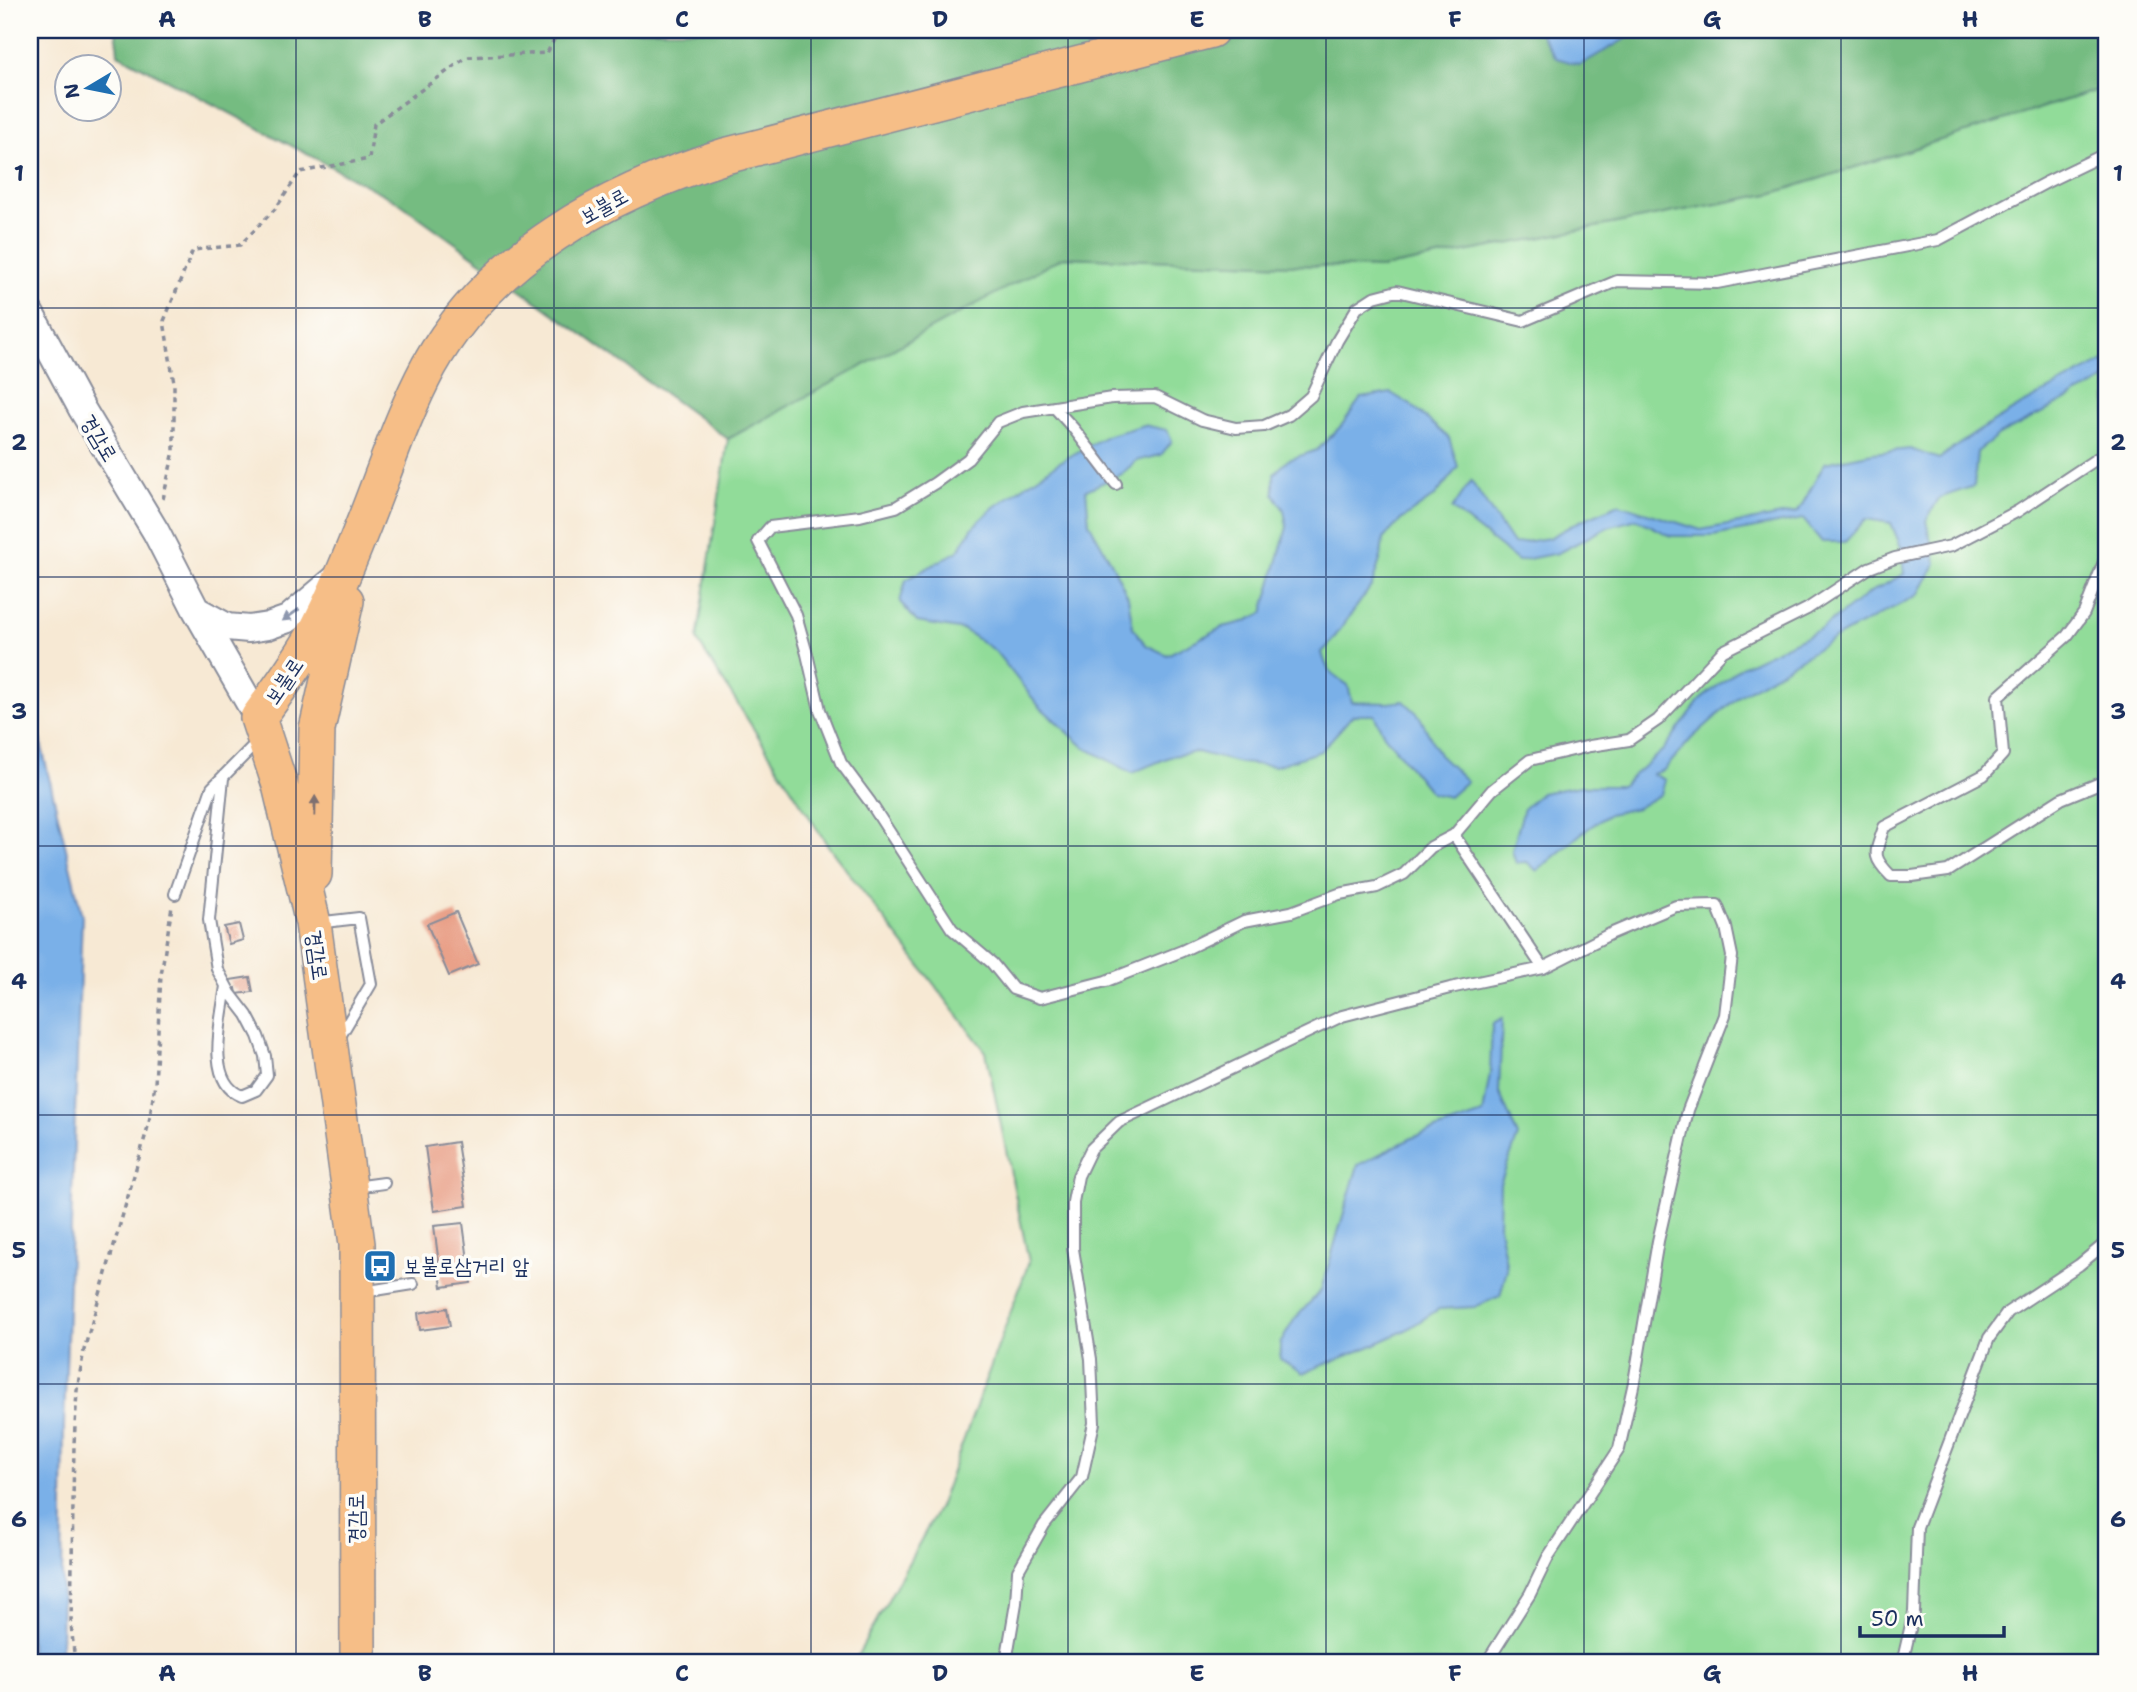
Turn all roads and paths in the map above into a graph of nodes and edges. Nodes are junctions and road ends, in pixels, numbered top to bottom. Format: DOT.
graph roads {
  1 [pos="559,30"];
  2 [pos="1211,30"];
  3 [pos="2107,153"];
  4 [pos="30,313"];
  5 [pos="1054,407"];
  6 [pos="2107,452"];
  7 [pos="1116,484"];
  8 [pos="156,532"];
  9 [pos="361,532"];
  10 [pos="2107,554"];
  11 [pos="344,571"];
  12 [pos="196,610"];
  13 [pos="261,727"];
  14 [pos="223,778"];
  15 [pos="2107,780"];
  16 [pos="1454,835"];
  17 [pos="175,894"];
  18 [pos="313,923"];
  19 [pos="1543,968"];
  20 [pos="226,986"];
  21 [pos="330,1052"];
  22 [pos="384,1182"];
  23 [pos="349,1188"];
  24 [pos="2107,1242"];
  25 [pos="414,1284"];
  26 [pos="356,1293"];
  27 [pos="75,1662"];
  28 [pos="358,1662"];
  29 [pos="1006,1662"];
  30 [pos="1487,1662"];
  31 [pos="1900,1662"];
  1 -- 8 [label="path"];
  2 -- 9 [label="main road, 보불로"];
  3 -- 5 [label="lane"];
  4 -- 8 [label="street, 경감로"];
  5 -- 7 [label="lane"];
  5 -- 16 [label="lane"];
  6 -- 16 [label="lane"];
  8 -- 12 [label="street, 경감로"];
  9 -- 11 [label="main road, 보불로"];
  18 -- 9 [label="main road, one-way"];
  10 -- 15 [label="lane"];
  11 -- 12 [label="street, one-way"];
  11 -- 13 [label="main road, 보불로"];
  12 -- 13 [label="street, 경감로"];
  13 -- 14 [label="lane"];
  13 -- 18 [label="main road, 경감로"];
  14 -- 17 [label="lane"];
  14 -- 20 [label="lane"];
  16 -- 19 [label="lane"];
  17 -- 27 [label="path"];
  18 -- 21 [label="main road, 경감로"];
  18 -- 21 [label="lane"];
  19 -- 29 [label="lane"];
  19 -- 30 [label="lane"];
  20 -- 20 [label="lane"];
  21 -- 23 [label="main road, 경감로"];
  22 -- 23 [label="lane"];
  23 -- 26 [label="main road, 경감로"];
  24 -- 31 [label="lane"];
  25 -- 26 [label="lane"];
  26 -- 28 [label="main road, 경감로"];
}
